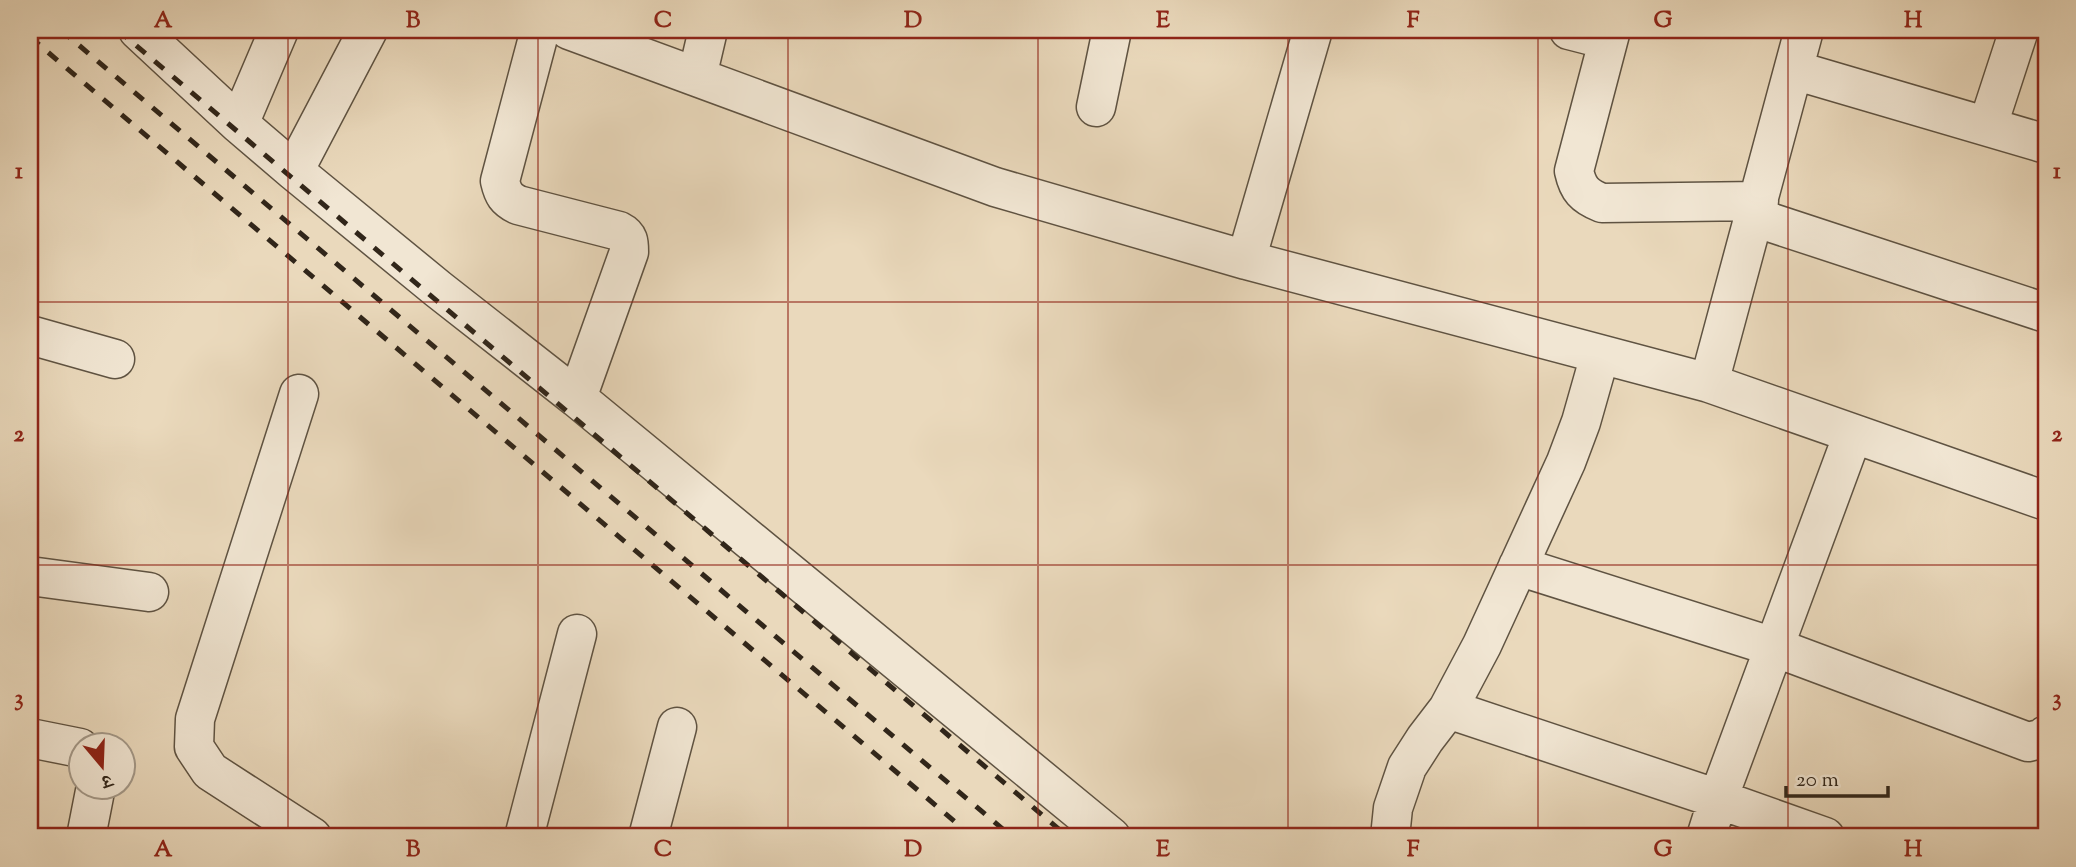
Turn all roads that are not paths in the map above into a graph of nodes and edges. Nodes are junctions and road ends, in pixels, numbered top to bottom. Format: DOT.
graph roads {
  1 [pos="138,30"];
  2 [pos="279,30"];
  3 [pos="368,30"];
  4 [pos="540,30"];
  5 [pos="569,30"];
  6 [pos="708,30"];
  7 [pos="1112,30"];
  8 [pos="1313,30"];
  9 [pos="1569,30"];
  10 [pos="1804,30"];
  11 [pos="2019,30"];
  12 [pos="1610,35"];
  13 [pos="1794,70"];
  14 [pos="697,77"];
  15 [pos="1096,107"];
  16 [pos="239,124"];
  17 [pos="1988,125"];
  18 [pos="2046,144"];
  19 [pos="294,171"];
  20 [pos="1756,209"];
  21 [pos="1246,260"];
  22 [pos="2046,313"];
  23 [pos="30,335"];
  24 [pos="1600,355"];
  25 [pos="115,359"];
  26 [pos="1709,383"];
  27 [pos="299,394"];
  28 [pos="577,398"];
  29 [pos="1853,434"];
  30 [pos="2046,501"];
  31 [pos="1518,566"];
  32 [pos="30,576"];
  33 [pos="149,592"];
  34 [pos="577,634"];
  35 [pos="1774,647"];
  36 [pos="1448,709"];
  37 [pos="677,727"];
  38 [pos="2046,735"];
  39 [pos="30,738"];
  40 [pos="66,745"];
  41 [pos="1718,799"];
  42 [pos="93,800"];
  43 [pos="86,837"];
  44 [pos="311,837"];
  45 [pos="524,837"];
  46 [pos="648,837"];
  47 [pos="1111,837"];
  48 [pos="1390,837"];
  49 [pos="1706,837"];
  50 [pos="1825,837"];
  1 -- 16 [label="street"];
  2 -- 16 [label="street"];
  3 -- 19 [label="street"];
  4 -- 28 [label="street"];
  5 -- 14 [label="street"];
  6 -- 14 [label="street"];
  7 -- 15 [label="street"];
  8 -- 21 [label="street"];
  9 -- 12 [label="street"];
  10 -- 13 [label="street"];
  11 -- 17 [label="street"];
  12 -- 20 [label="street"];
  13 -- 17 [label="street"];
  13 -- 20 [label="street"];
  14 -- 21 [label="street"];
  16 -- 19 [label="street"];
  17 -- 18 [label="street"];
  19 -- 28 [label="street"];
  20 -- 22 [label="street"];
  20 -- 26 [label="street"];
  21 -- 24 [label="street"];
  23 -- 25 [label="street"];
  24 -- 26 [label="street"];
  24 -- 31 [label="street"];
  26 -- 29 [label="street"];
  27 -- 44 [label="street"];
  28 -- 47 [label="street"];
  29 -- 30 [label="street"];
  29 -- 35 [label="street"];
  31 -- 35 [label="street"];
  31 -- 36 [label="street"];
  32 -- 33 [label="street"];
  34 -- 45 [label="street"];
  35 -- 38 [label="street"];
  35 -- 41 [label="street"];
  36 -- 41 [label="street"];
  36 -- 48 [label="street"];
  37 -- 46 [label="street"];
  39 -- 40 [label="street"];
  41 -- 49 [label="street"];
  41 -- 50 [label="street"];
  42 -- 43 [label="street"];
}
